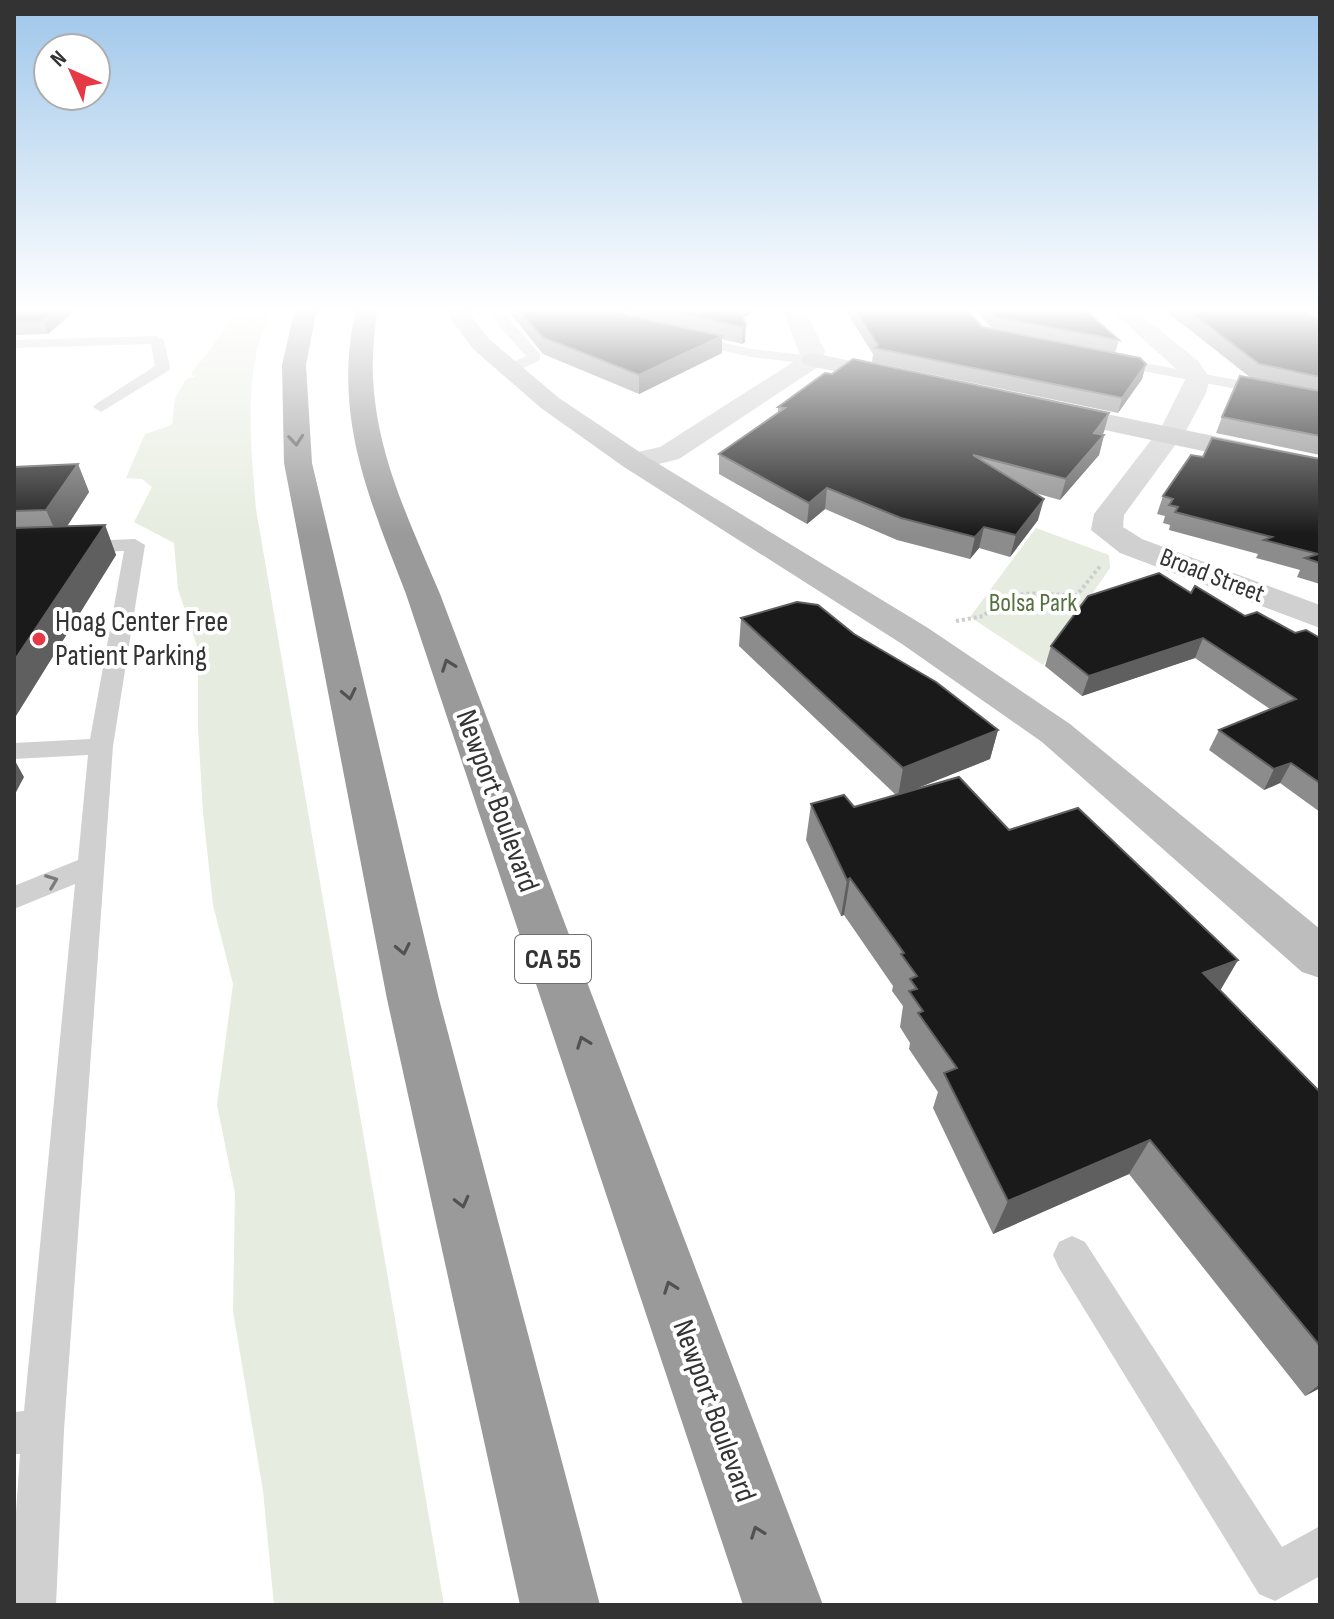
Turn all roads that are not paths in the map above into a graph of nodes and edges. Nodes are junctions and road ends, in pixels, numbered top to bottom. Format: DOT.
graph roads {
  1 [pos="138,384"];
  2 [pos="295,384"];
  3 [pos="359,384"];
  4 [pos="527,384"];
  5 [pos="777,384"];
  6 [pos="1197,384"];
  7 [pos="1229,384"];
  8 [pos="1320,400"];
  9 [pos="1029,406"];
  10 [pos="101,407"];
  11 [pos="1168,435"];
  12 [pos="634,461"];
  13 [pos="1320,467"];
  14 [pos="14,550"];
  15 [pos="1320,617"];
  16 [pos="101,746"];
  17 [pos="14,751"];
  18 [pos="91,866"];
  19 [pos="14,898"];
  20 [pos="1320,958"];
  21 [pos="1072,1255"];
  22 [pos="29,1432"];
  23 [pos="1320,1549"];
  24 [pos="33,1605"];
  25 [pos="560,1605"];
  26 [pos="783,1605"];
  1 -- 10 [label="lane"];
  2 -- 25 [label="highway, one-way"];
  26 -- 3 [label="highway, Newport Boulevard / CA 55, one-way"];
  4 -- 12 [label="street"];
  5 -- 12 [label="street"];
  6 -- 11 [label="street"];
  7 -- 8 [label="lane"];
  9 -- 11 [label="street"];
  11 -- 13 [label="street"];
  11 -- 15 [label="street, Broad Street"];
  12 -- 20 [label="street"];
  14 -- 16 [label="lane"];
  16 -- 17 [label="lane"];
  16 -- 18 [label="lane"];
  19 -- 18 [label="lane, one-way"];
  18 -- 22 [label="lane"];
  21 -- 23 [label="lane"];
  22 -- 24 [label="lane"];
}
